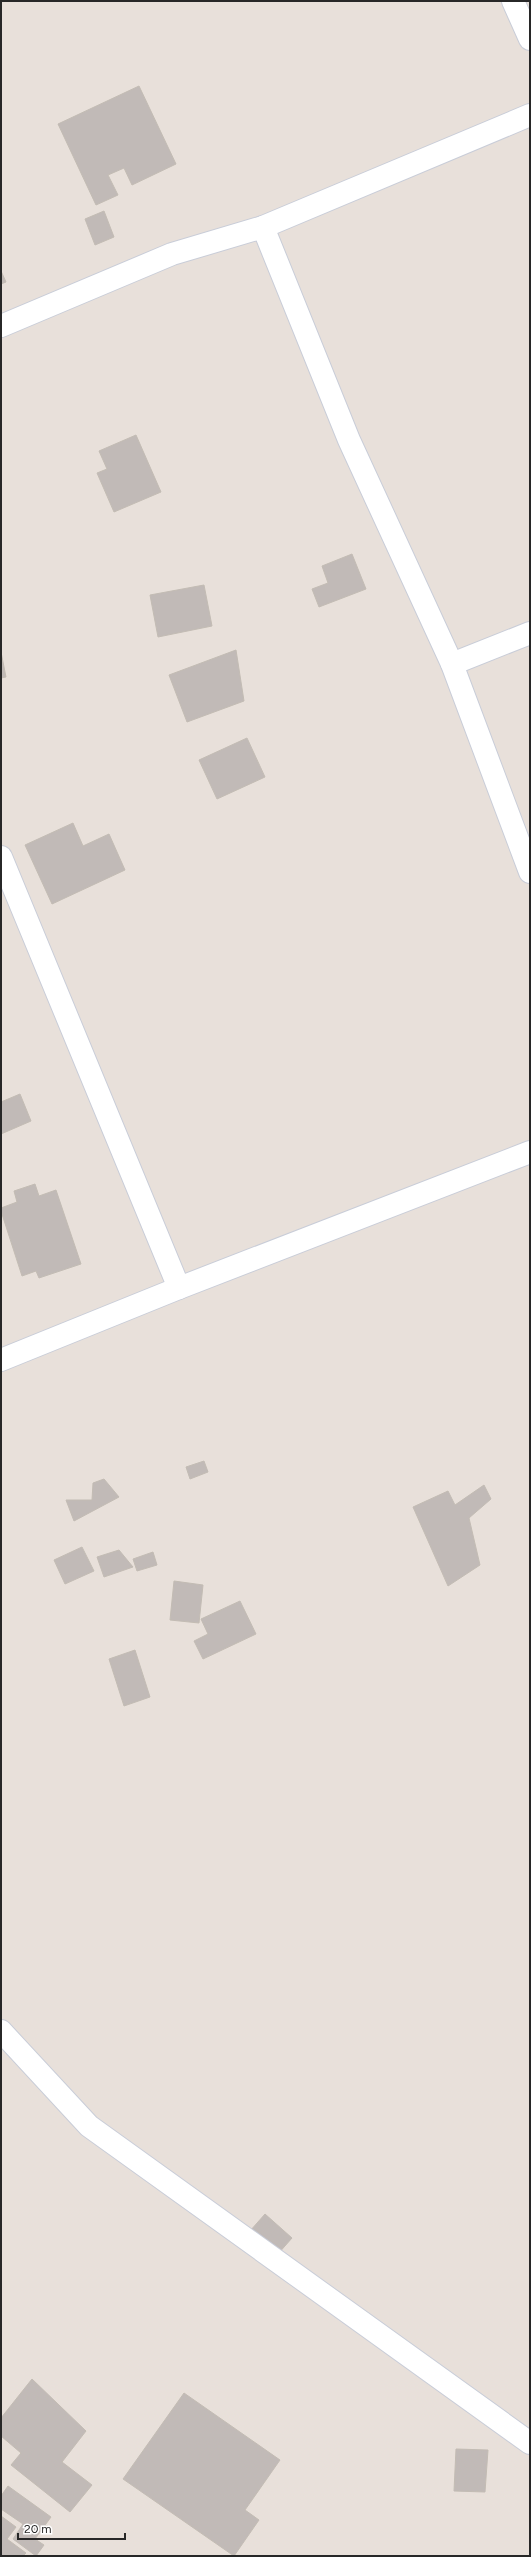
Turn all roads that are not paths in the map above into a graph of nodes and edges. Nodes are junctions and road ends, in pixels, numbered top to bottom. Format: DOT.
graph roads {
  1 [pos="513,1"];
  2 [pos="530,39"];
  3 [pos="530,115"];
  4 [pos="263,227"];
  5 [pos="1,326"];
  6 [pos="530,633"];
  7 [pos="452,664"];
  8 [pos="2,860"];
  9 [pos="530,872"];
  10 [pos="530,1152"];
  11 [pos="179,1288"];
  12 [pos="1,1360"];
  13 [pos="1,2031"];
  14 [pos="530,2444"];
  1 -- 2 [label="street"];
  3 -- 4 [label="street"];
  4 -- 5 [label="street"];
  4 -- 7 [label="street"];
  6 -- 7 [label="street"];
  7 -- 9 [label="street"];
  8 -- 11 [label="street"];
  10 -- 11 [label="street"];
  11 -- 12 [label="street"];
  13 -- 14 [label="street"];
}
